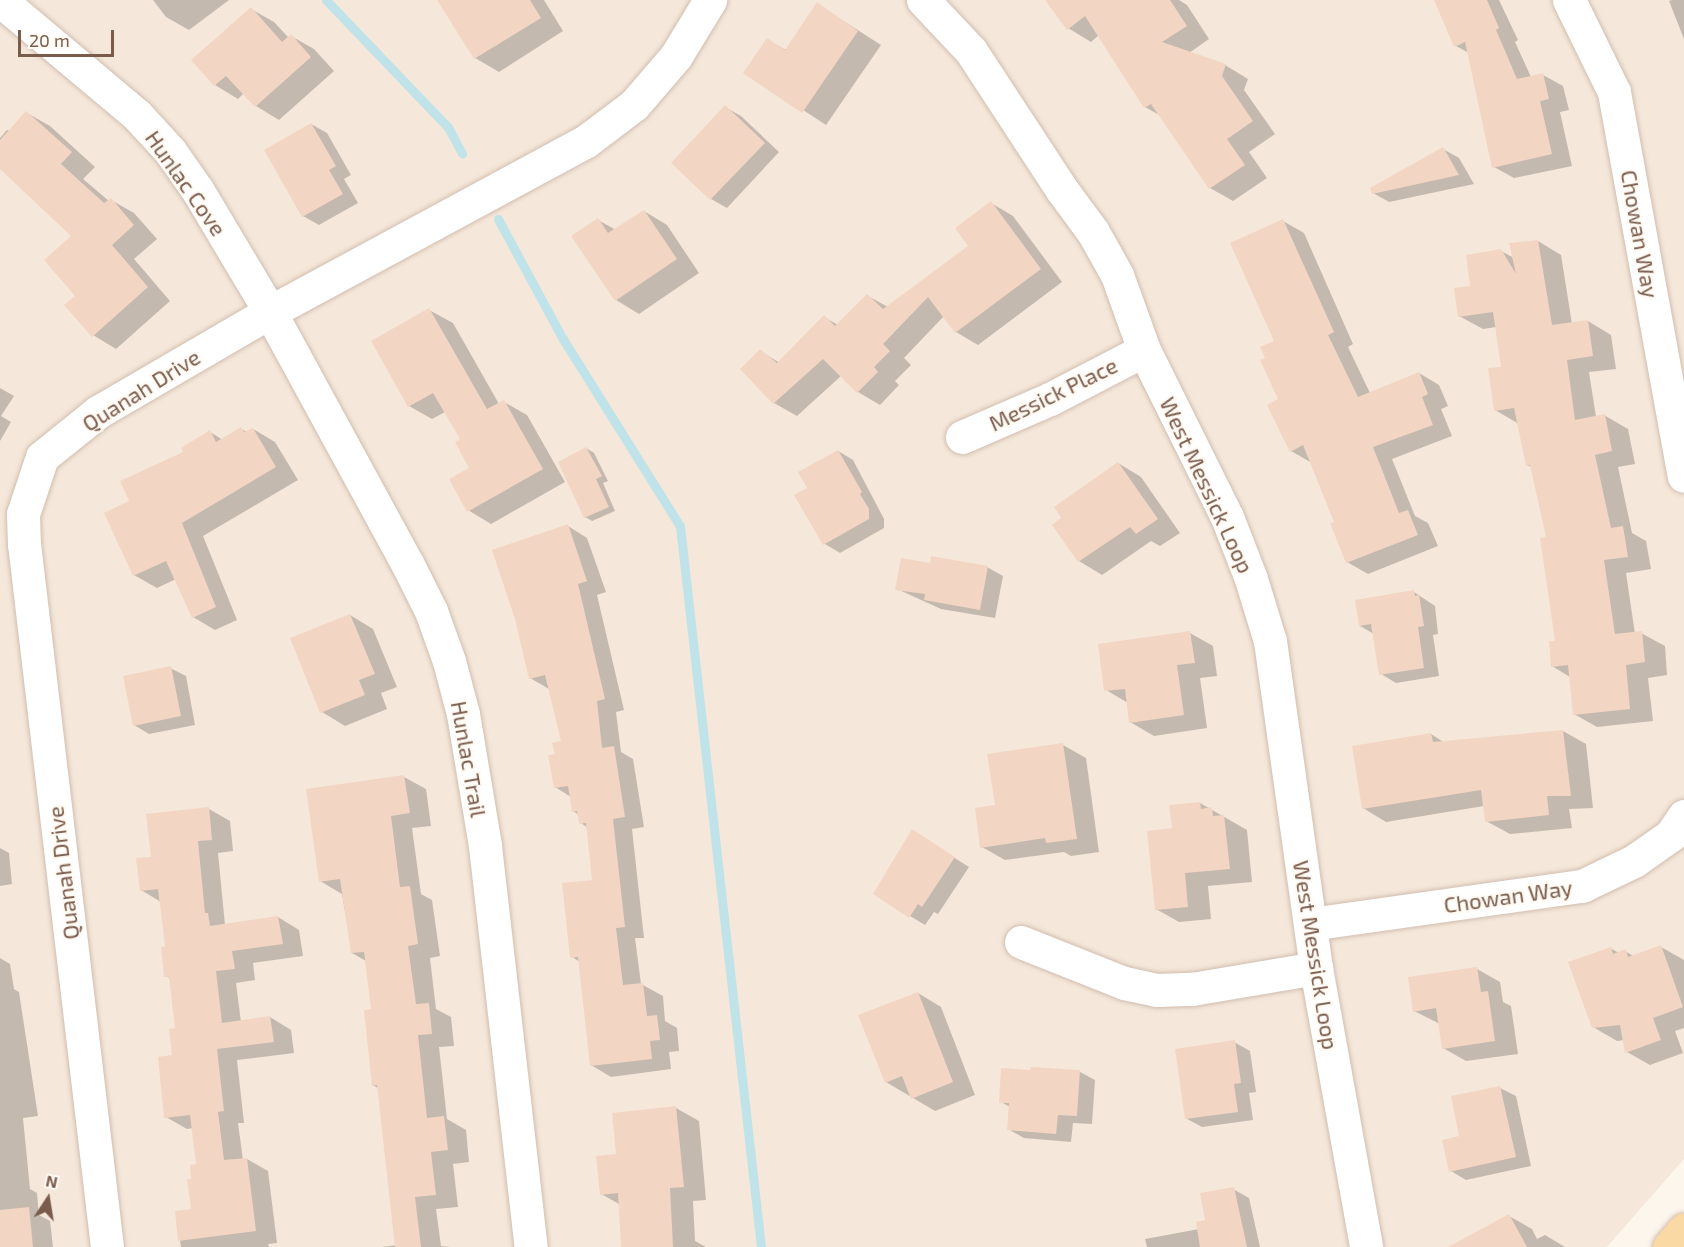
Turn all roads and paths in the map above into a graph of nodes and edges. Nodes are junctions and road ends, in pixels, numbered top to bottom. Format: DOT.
graph roads {
  1 [pos="0,0"];
  2 [pos="710,0"];
  3 [pos="923,0"];
  4 [pos="1569,0"];
  5 [pos="270,312"];
  6 [pos="1144,350"];
  7 [pos="962,437"];
  8 [pos="1684,474"];
  9 [pos="1684,816"];
  10 [pos="1310,924"];
  11 [pos="1021,942"];
  12 [pos="1316,968"];
  13 [pos="1684,1230"];
  14 [pos="107,1247"];
  15 [pos="531,1247"];
  16 [pos="1366,1247"];
  17 [pos="1669,1247"];
  1 -- 5 [label="street, Hunlac Cove"];
  2 -- 5 [label="street, Quanah Drive"];
  3 -- 6 [label="street, West Messick Loop"];
  4 -- 8 [label="street, Chowan Way"];
  5 -- 14 [label="street, Quanah Drive"];
  5 -- 15 [label="street, Hunlac Trail"];
  6 -- 7 [label="street, Messick Place"];
  6 -- 10 [label="street, West Messick Loop"];
  9 -- 10 [label="street, Chowan Way"];
  10 -- 12 [label="street, West Messick Loop"];
  11 -- 12 [label="street"];
  12 -- 16 [label="street, West Messick Loop"];
  13 -- 17 [label="main road"];
}
